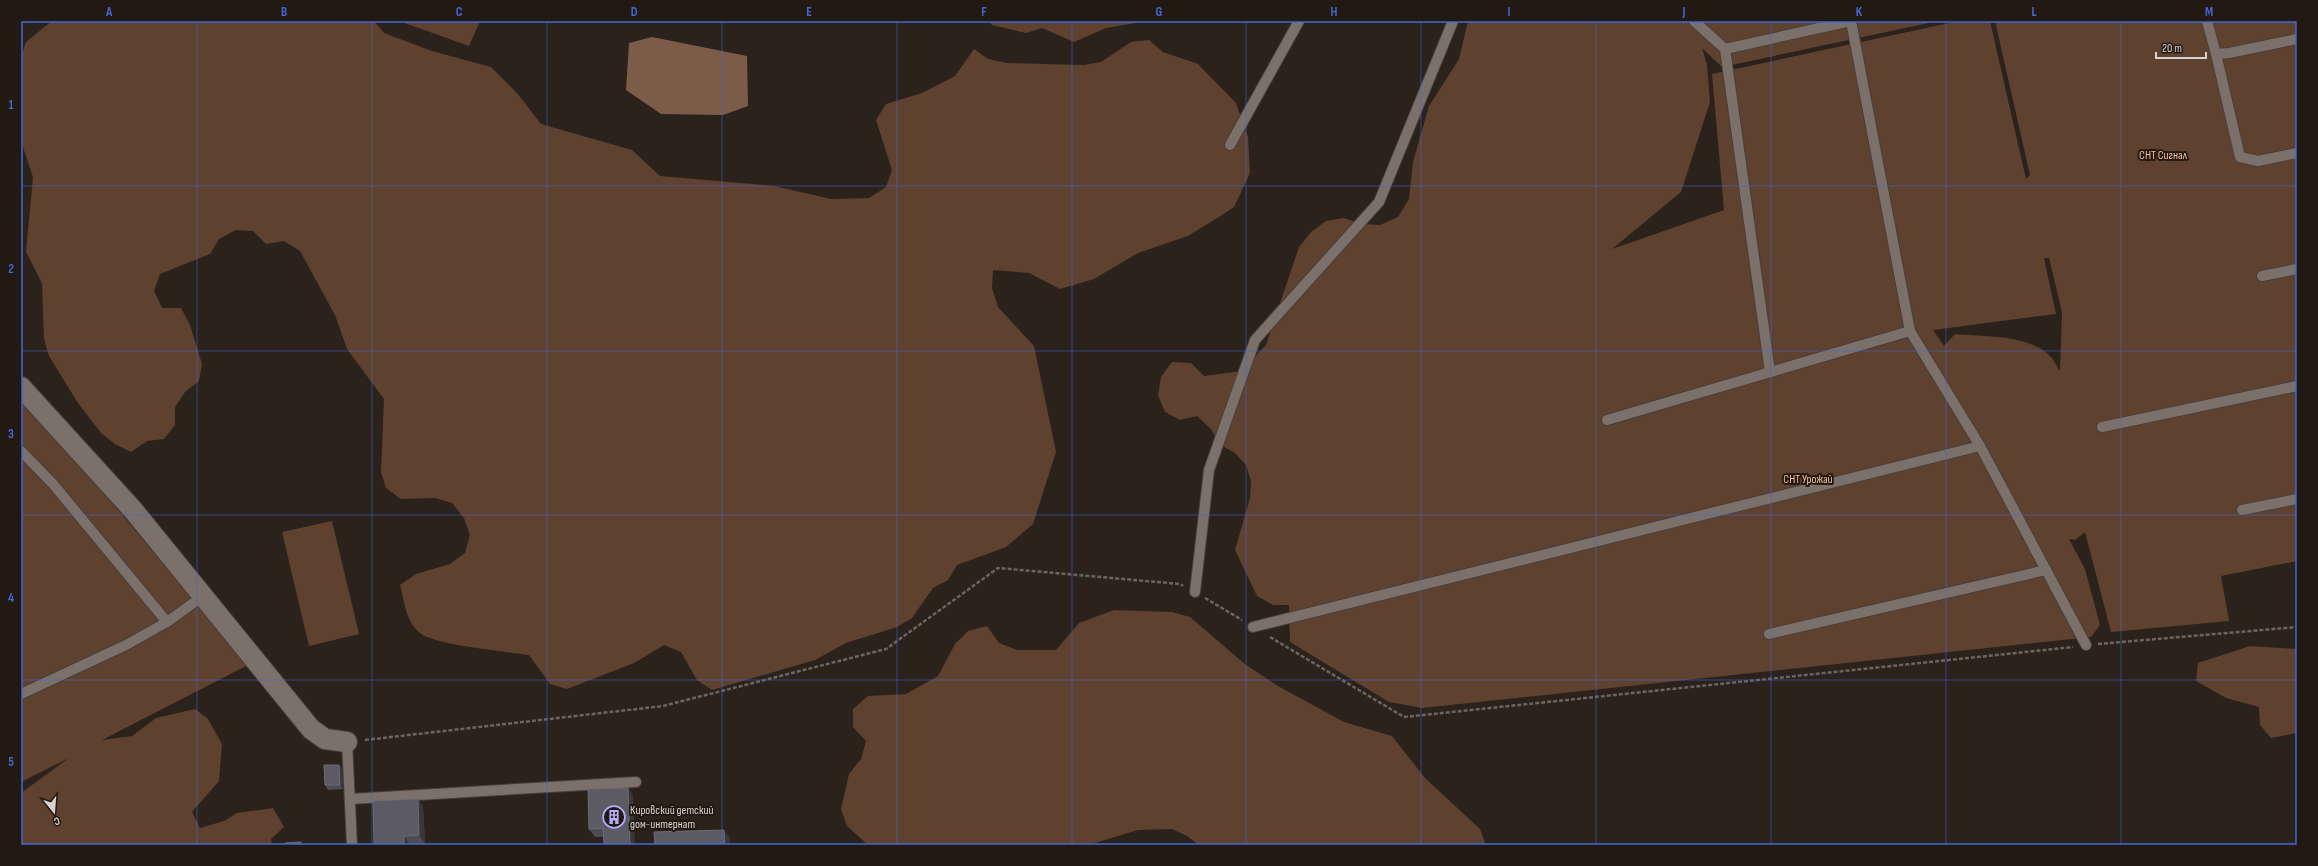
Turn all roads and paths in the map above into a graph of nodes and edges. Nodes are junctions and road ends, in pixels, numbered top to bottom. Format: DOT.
graph roads {
  1 [pos="1299,21"];
  2 [pos="1454,21"];
  3 [pos="1694,21"];
  4 [pos="1851,21"];
  5 [pos="2207,21"];
  6 [pos="2297,39"];
  7 [pos="1725,49"];
  8 [pos="2216,54"];
  9 [pos="1230,145"];
  10 [pos="2297,153"];
  11 [pos="2297,269"];
  12 [pos="2262,276"];
  13 [pos="1910,331"];
  14 [pos="1770,372"];
  15 [pos="2297,386"];
  16 [pos="21,387"];
  17 [pos="1607,420"];
  18 [pos="2102,427"];
  19 [pos="1980,446"];
  20 [pos="21,451"];
  21 [pos="2297,499"];
  22 [pos="2242,510"];
  23 [pos="2046,570"];
  24 [pos="1195,592"];
  25 [pos="203,596"];
  26 [pos="167,622"];
  27 [pos="1253,627"];
  28 [pos="2297,627"];
  29 [pos="1768,634"];
  30 [pos="2086,646"];
  31 [pos="21,694"];
  32 [pos="347,742"];
  33 [pos="636,782"];
  34 [pos="350,798"];
  35 [pos="352,845"];
  1 -- 9 [label="lane"];
  2 -- 24 [label="lane"];
  3 -- 7 [label="lane"];
  4 -- 7 [label="lane"];
  4 -- 13 [label="lane"];
  5 -- 8 [label="lane"];
  6 -- 8 [label="lane"];
  7 -- 14 [label="lane"];
  8 -- 10 [label="lane"];
  11 -- 12 [label="lane"];
  13 -- 14 [label="lane"];
  13 -- 19 [label="lane"];
  14 -- 17 [label="lane"];
  15 -- 18 [label="lane"];
  16 -- 25 [label="street"];
  19 -- 23 [label="lane"];
  19 -- 27 [label="lane"];
  20 -- 26 [label="lane"];
  21 -- 22 [label="lane"];
  23 -- 29 [label="lane"];
  23 -- 30 [label="lane"];
  24 -- 27 [label="path"];
  24 -- 32 [label="path"];
  25 -- 26 [label="lane"];
  25 -- 32 [label="street"];
  26 -- 31 [label="lane"];
  27 -- 30 [label="path"];
  28 -- 30 [label="path"];
  32 -- 34 [label="lane"];
  33 -- 34 [label="lane"];
  34 -- 35 [label="lane"];
}
